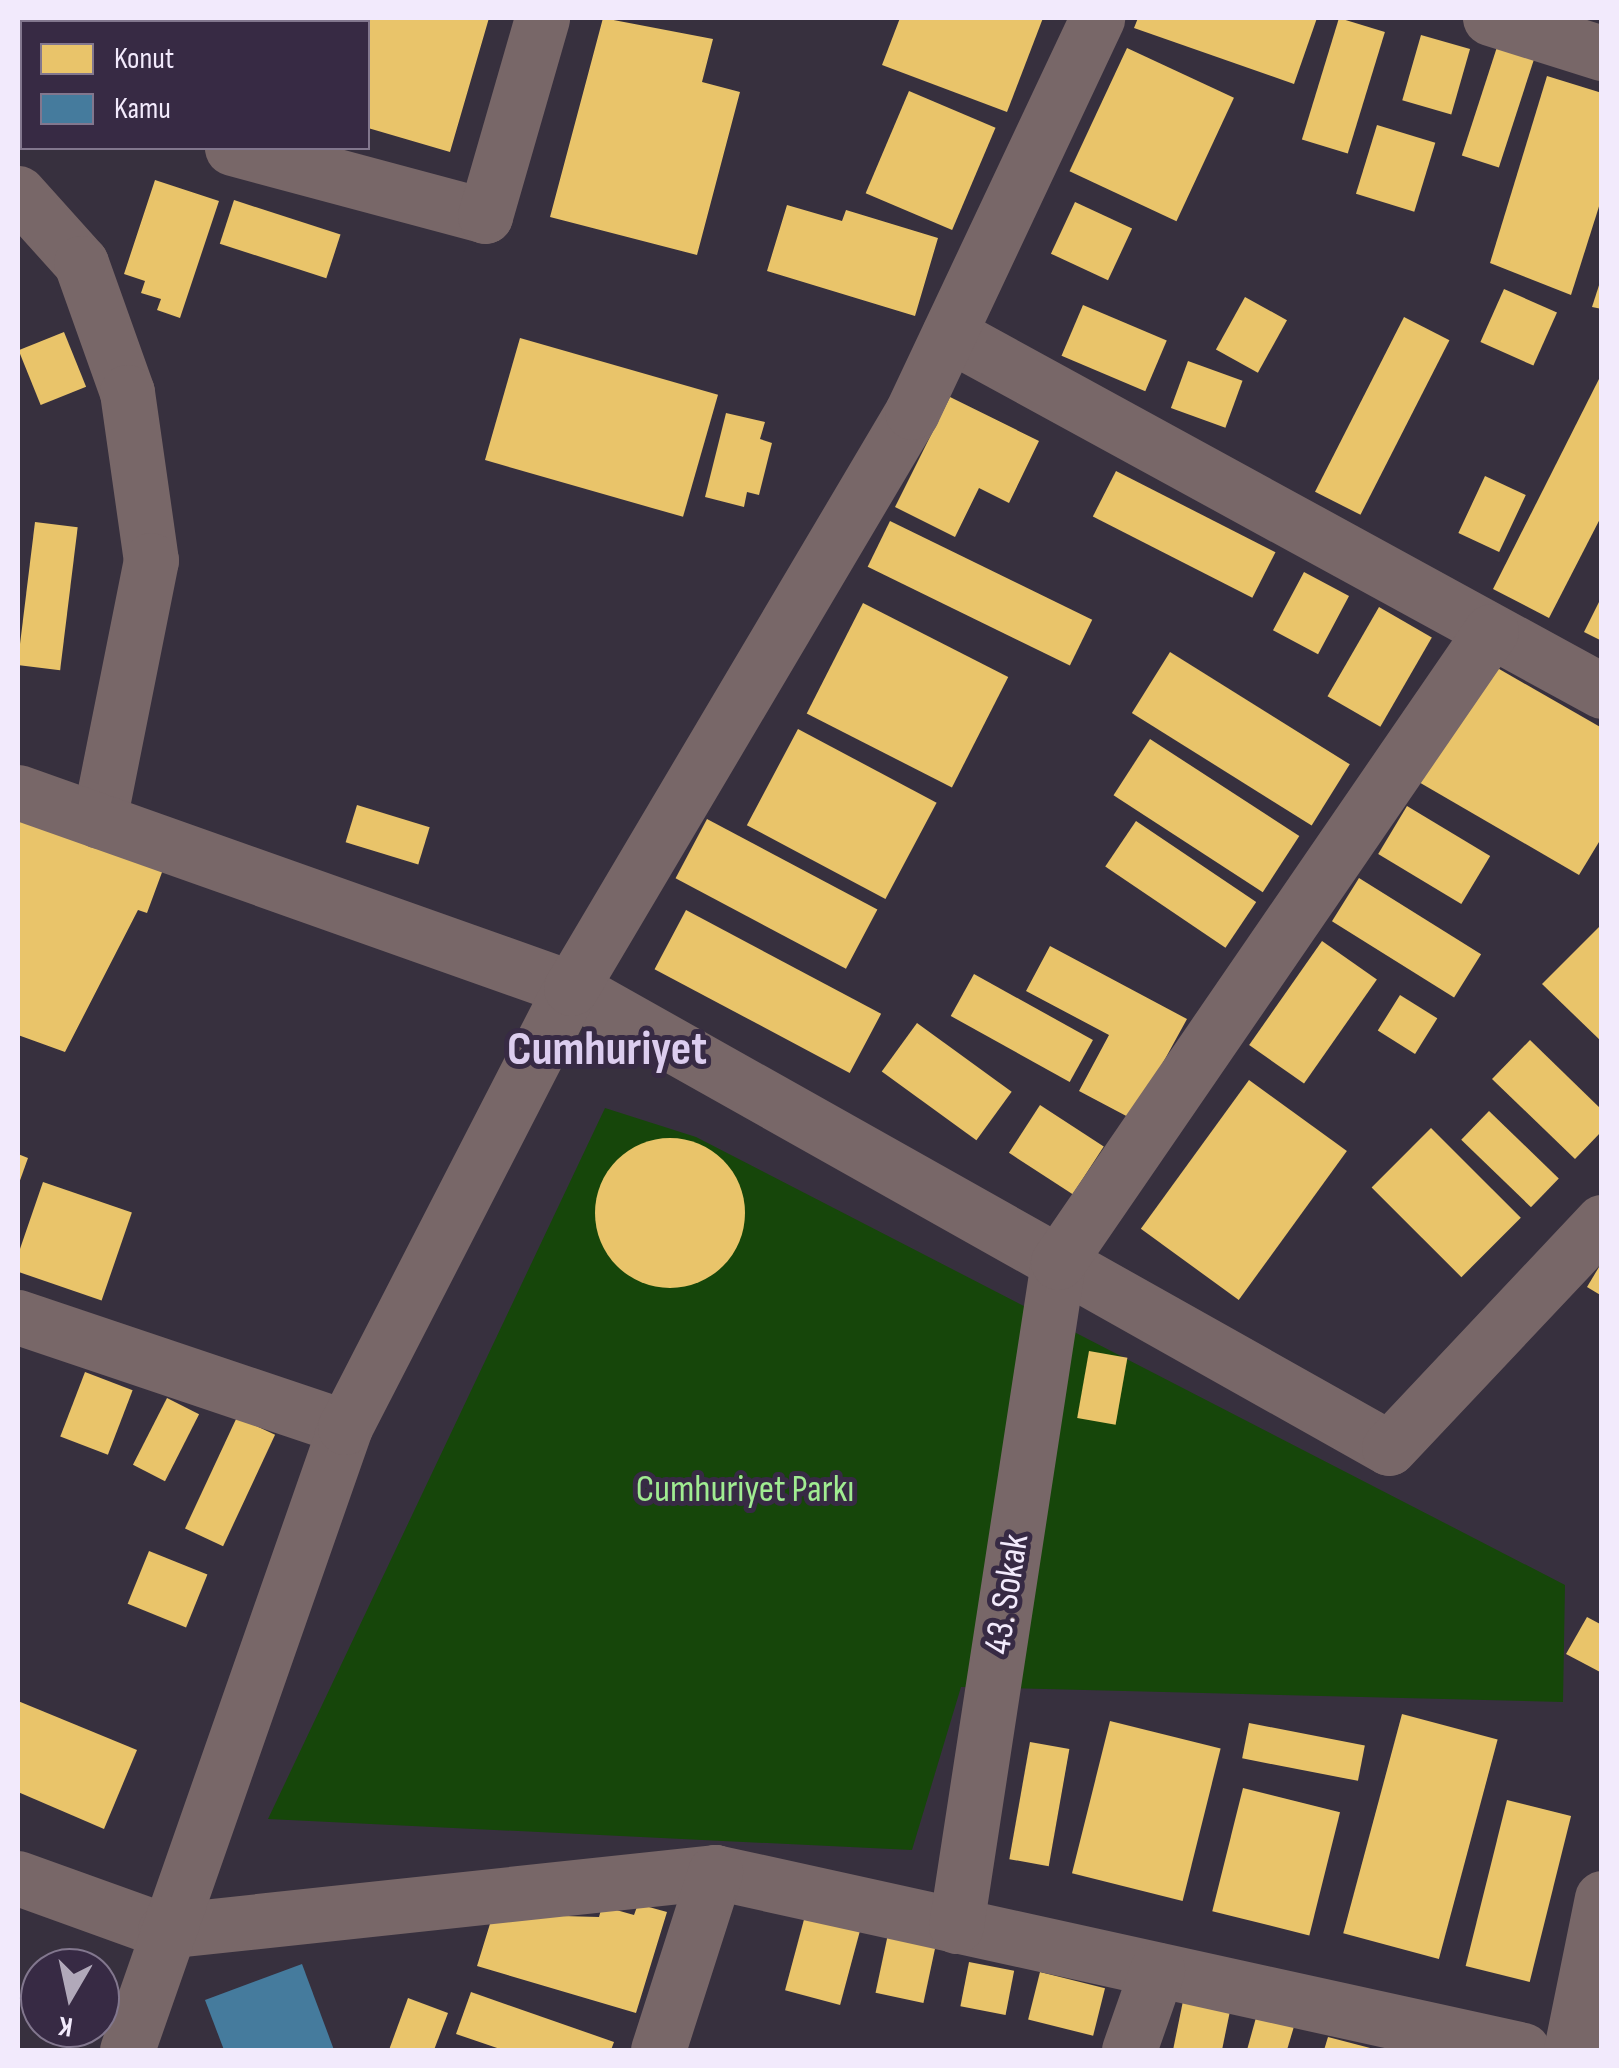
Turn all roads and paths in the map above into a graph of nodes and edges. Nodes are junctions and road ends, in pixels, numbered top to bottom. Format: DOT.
graph roads {
  1 [pos="542,18"];
  2 [pos="1096,18"];
  3 [pos="1490,18"];
  4 [pos="1602,54"];
  5 [pos="239,150"];
  6 [pos="18,193"];
  7 [pos="950,334"];
  8 [pos="1491,631"];
  9 [pos="1602,692"];
  10 [pos="18,792"];
  11 [pos="99,821"];
  12 [pos="571,988"];
  13 [pos="1602,1222"];
  14 [pos="1058,1262"];
  15 [pos="18,1318"];
  16 [pos="345,1427"];
  17 [pos="714,1872"];
  18 [pos="18,1878"];
  19 [pos="1602,1898"];
  20 [pos="956,1926"];
  21 [pos="166,1931"];
  22 [pos="1157,1970"];
  23 [pos="127,2050"];
  24 [pos="658,2050"];
  25 [pos="1130,2050"];
  26 [pos="1523,2050"];
  27 [pos="1570,2050"];
  1 -- 5 [label="street"];
  2 -- 7 [label="street"];
  3 -- 4 [label="street"];
  6 -- 11 [label="street"];
  7 -- 8 [label="street"];
  7 -- 12 [label="street"];
  8 -- 9 [label="street"];
  8 -- 14 [label="street"];
  10 -- 11 [label="street"];
  11 -- 12 [label="street"];
  12 -- 14 [label="street"];
  12 -- 16 [label="street"];
  13 -- 14 [label="street"];
  14 -- 20 [label="street, 43. Sokak"];
  15 -- 16 [label="street"];
  16 -- 21 [label="street"];
  17 -- 20 [label="street"];
  17 -- 21 [label="street"];
  17 -- 24 [label="street"];
  18 -- 21 [label="street"];
  19 -- 27 [label="street"];
  20 -- 22 [label="street"];
  21 -- 23 [label="street"];
  22 -- 25 [label="street"];
  22 -- 26 [label="street"];
}
